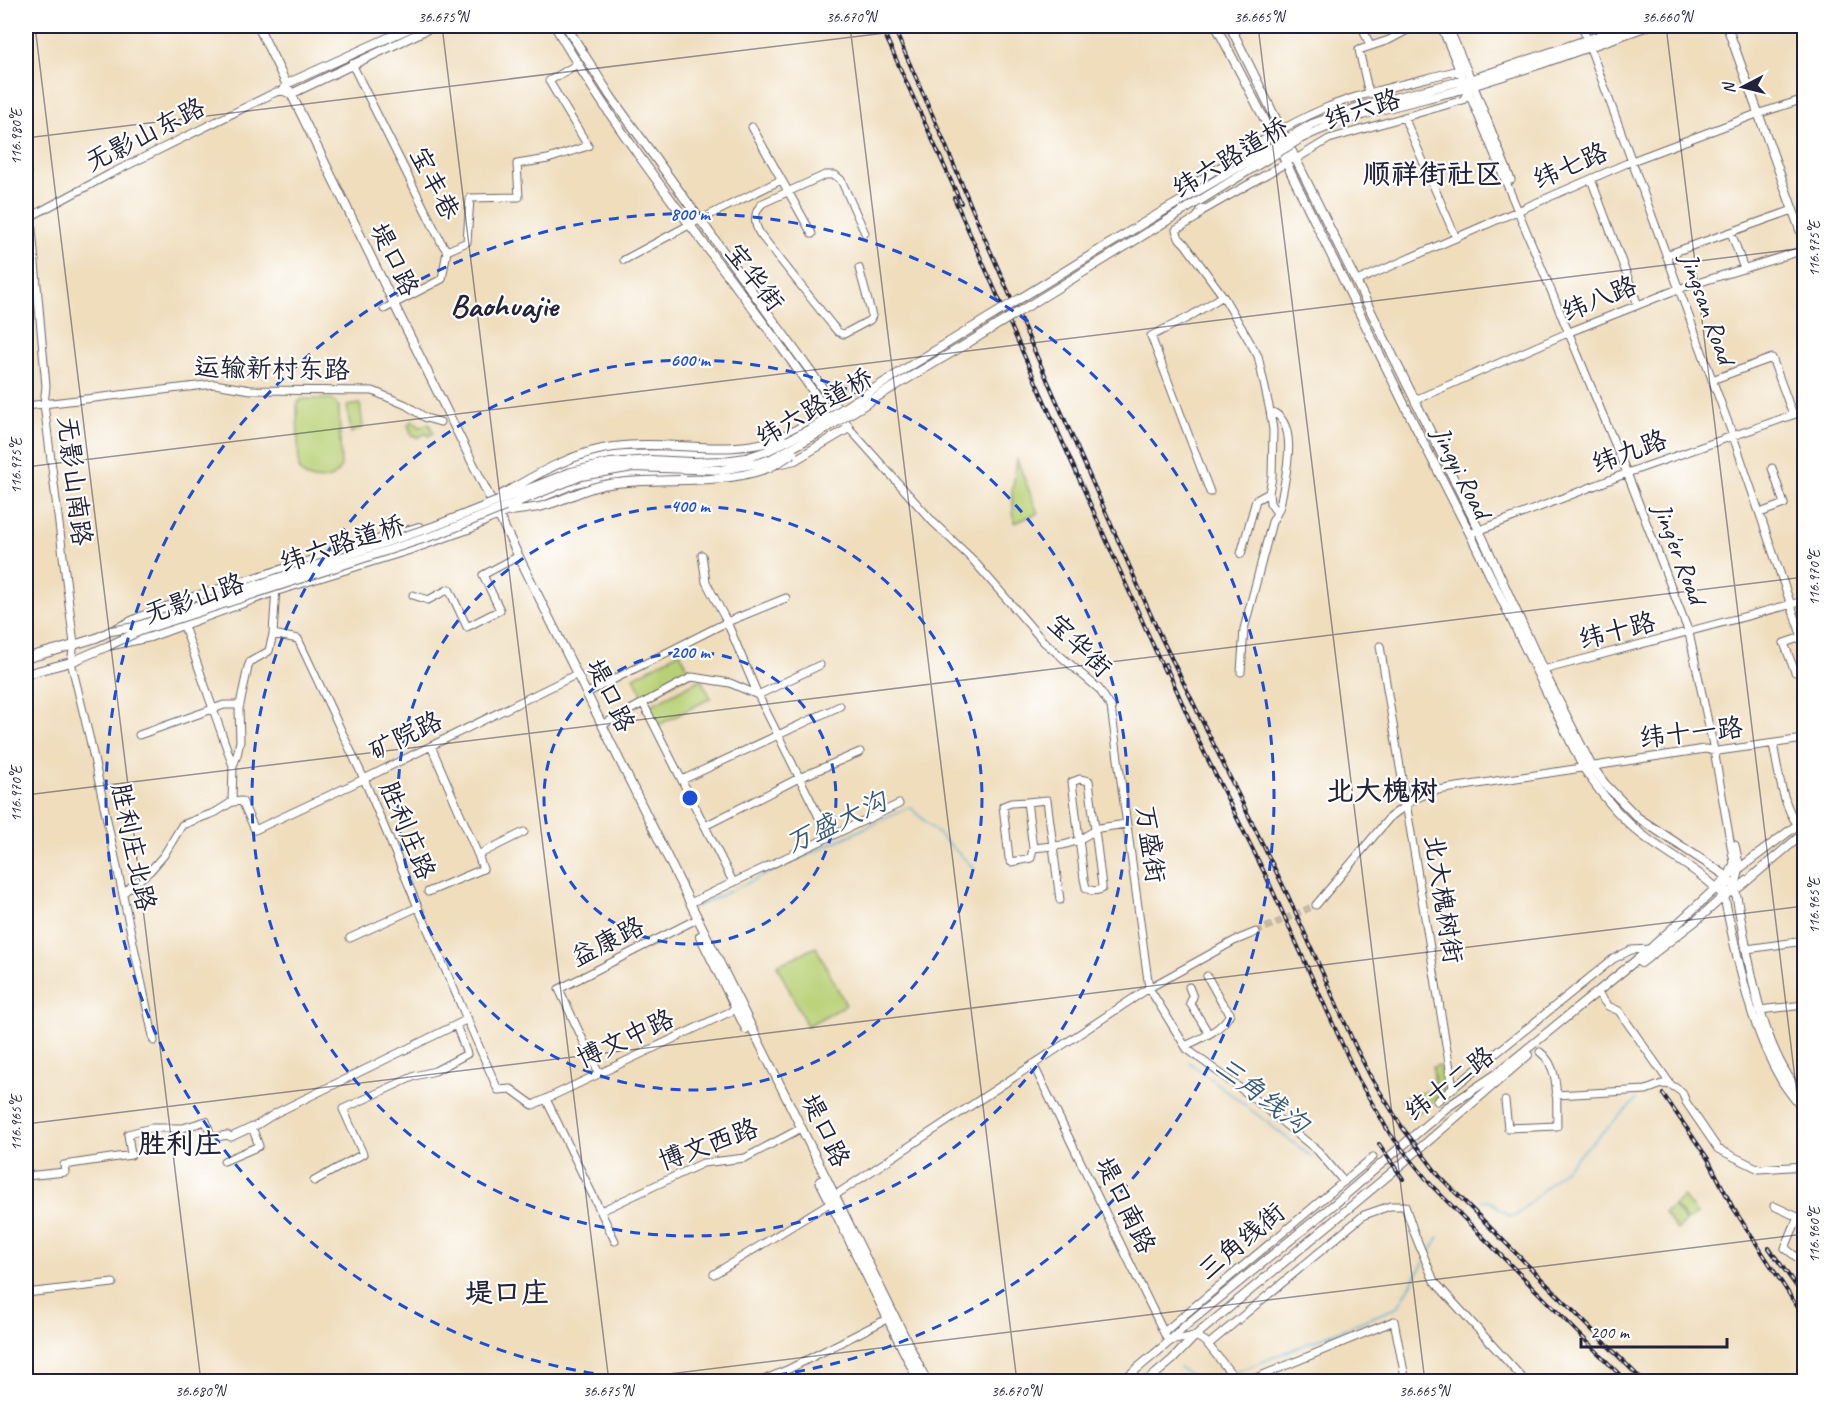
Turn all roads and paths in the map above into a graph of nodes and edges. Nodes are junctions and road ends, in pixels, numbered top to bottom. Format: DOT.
graph roads {
  1 [pos="252,26"];
  2 [pos="258,26"];
  3 [pos="414,26"];
  4 [pos="434,26"];
  5 [pos="555,26"];
  6 [pos="566,26"];
  7 [pos="1216,26"];
  8 [pos="1230,26"];
  9 [pos="1362,26"];
  10 [pos="1412,26"];
  11 [pos="1441,26"];
  12 [pos="1448,26"];
  13 [pos="1582,26"];
  14 [pos="1627,26"];
  15 [pos="1648,26"];
  16 [pos="1727,26"];
  17 [pos="1588,43"];
  18 [pos="1370,46"];
  19 [pos="579,63"];
  20 [pos="352,64"];
  21 [pos="1465,84"];
  22 [pos="287,90"];
  23 [pos="1369,94"];
  24 [pos="1804,99"];
  25 [pos="1760,113"];
  26 [pos="1404,117"];
  27 [pos="752,128"];
  28 [pos="1282,129"];
  29 [pos="1272,134"];
  30 [pos="1296,159"];
  31 [pos="1632,161"];
  32 [pos="26,162"];
  33 [pos="1286,163"];
  34 [pos="1591,178"];
  35 [pos="781,180"];
  36 [pos="788,192"];
  37 [pos="1520,209"];
  38 [pos="1793,210"];
  39 [pos="1202,211"];
  40 [pos="28,218"];
  41 [pos="699,219"];
  42 [pos="688,225"];
  43 [pos="1731,232"];
  44 [pos="865,233"];
  45 [pos="812,234"];
  46 [pos="1456,238"];
  47 [pos="1804,241"];
  48 [pos="1804,250"];
  49 [pos="447,251"];
  50 [pos="1666,255"];
  51 [pos="624,260"];
  52 [pos="859,268"];
  53 [pos="1744,269"];
  54 [pos="1357,281"];
  55 [pos="1678,289"];
  56 [pos="1223,296"];
  57 [pos="391,305"];
  58 [pos="1638,305"];
  59 [pos="1570,332"];
  60 [pos="1712,380"];
  61 [pos="1415,400"];
  62 [pos="44,404"];
  63 [pos="26,406"];
  64 [pos="837,408"];
  65 [pos="1270,411"];
  66 [pos="1804,411"];
  67 [pos="828,413"];
  68 [pos="1793,415"];
  69 [pos="440,422"];
  70 [pos="849,428"];
  71 [pos="816,431"];
  72 [pos="1732,436"];
  73 [pos="1772,468"];
  74 [pos="1629,473"];
  75 [pos="1210,492"];
  76 [pos="1269,493"];
  77 [pos="501,495"];
  78 [pos="488,501"];
  79 [pos="511,511"];
  80 [pos="1277,513"];
  81 [pos="1760,513"];
  82 [pos="497,516"];
  83 [pos="1475,532"];
  84 [pos="1241,554"];
  85 [pos="702,555"];
  86 [pos="515,558"];
  87 [pos="274,573"];
  88 [pos="276,591"];
  89 [pos="413,594"];
  90 [pos="786,598"];
  91 [pos="1804,601"];
  92 [pos="1792,605"];
  93 [pos="727,622"];
  94 [pos="184,626"];
  95 [pos="111,631"];
  96 [pos="1690,633"];
  97 [pos="273,634"];
  98 [pos="1803,640"];
  99 [pos="74,644"];
  100 [pos="108,646"];
  101 [pos="1380,646"];
  102 [pos="59,649"];
  103 [pos="26,660"];
  104 [pos="70,662"];
  105 [pos="820,665"];
  106 [pos="1804,667"];
  107 [pos="1544,670"];
  108 [pos="1241,672"];
  109 [pos="26,674"];
  110 [pos="573,676"];
  111 [pos="590,692"];
  112 [pos="758,695"];
  113 [pos="643,703"];
  114 [pos="240,705"];
  115 [pos="840,706"];
  116 [pos="1111,707"];
  117 [pos="212,709"];
  118 [pos="602,725"];
  119 [pos="778,734"];
  120 [pos="139,735"];
  121 [pos="1804,739"];
  122 [pos="1773,744"];
  123 [pos="431,746"];
  124 [pos="1716,751"];
  125 [pos="860,752"];
  126 [pos="233,766"];
  127 [pos="1587,766"];
  128 [pos="800,778"];
  129 [pos="364,779"];
  130 [pos="682,780"];
  131 [pos="232,802"];
  132 [pos="1027,802"];
  133 [pos="899,804"];
  134 [pos="1407,804"];
  135 [pos="1801,822"];
  136 [pos="1126,824"];
  137 [pos="705,826"];
  138 [pos="1095,830"];
  139 [pos="524,832"];
  140 [pos="1804,833"];
  141 [pos="829,837"];
  142 [pos="1079,839"];
  143 [pos="1053,846"];
  144 [pos="1033,848"];
  145 [pos="478,855"];
  146 [pos="1740,868"];
  147 [pos="1728,877"];
  148 [pos="734,882"];
  149 [pos="1716,887"];
  150 [pos="1735,890"];
  151 [pos="428,892"];
  152 [pos="123,893"];
  153 [pos="1724,896"];
  154 [pos="1060,900"];
  155 [pos="690,903"];
  156 [pos="1316,905"];
  157 [pos="418,907"];
  158 [pos="693,921"];
  159 [pos="1256,932"];
  160 [pos="350,938"];
  161 [pos="1804,941"];
  162 [pos="1650,949"];
  163 [pos="1747,949"];
  164 [pos="1207,976"];
  165 [pos="1188,987"];
  166 [pos="1149,988"];
  167 [pos="1600,996"];
  168 [pos="1804,1005"];
  169 [pos="736,1009"];
  170 [pos="1760,1010"];
  171 [pos="468,1019"];
  172 [pos="456,1025"];
  173 [pos="1209,1034"];
  174 [pos="154,1041"];
  175 [pos="1185,1046"];
  176 [pos="1540,1052"];
  177 [pos="1033,1064"];
  178 [pos="599,1074"];
  179 [pos="1671,1085"];
  180 [pos="1453,1088"];
  181 [pos="1556,1095"];
  182 [pos="546,1098"];
  183 [pos="1804,1098"];
  184 [pos="1437,1101"];
  185 [pos="1505,1101"];
  186 [pos="533,1105"];
  187 [pos="1804,1111"];
  188 [pos="252,1127"];
  189 [pos="796,1131"];
  190 [pos="1373,1157"];
  191 [pos="224,1161"];
  192 [pos="1804,1167"];
  193 [pos="26,1176"];
  194 [pos="314,1181"];
  195 [pos="1344,1182"];
  196 [pos="833,1199"];
  197 [pos="1774,1206"];
  198 [pos="602,1211"];
  199 [pos="1801,1219"];
  200 [pos="615,1241"];
  201 [pos="1804,1263"];
  202 [pos="714,1274"];
  203 [pos="113,1283"];
  204 [pos="26,1293"];
  205 [pos="883,1321"];
  206 [pos="1164,1332"];
  207 [pos="1195,1336"];
  208 [pos="1170,1341"];
  209 [pos="1209,1344"];
  210 [pos="1237,1380"];
  211 [pos="759,1382"];
  212 [pos="919,1382"];
  213 [pos="927,1382"];
  214 [pos="1121,1382"];
  215 [pos="1146,1382"];
  216 [pos="1246,1382"];
  217 [pos="1406,1382"];
  218 [pos="1526,1382"];
  1 -- 22 [label="main road, 堤口路"];
  2 -- 22 [label="main road, 堤口路"];
  3 -- 22 [label="main road"];
  4 -- 20 [label="main road"];
  5 -- 19 [label="main road, 宝华街"];
  6 -- 41 [label="main road, 宝华街"];
  7 -- 29 [label="main road, Jingyi Road"];
  8 -- 28 [label="main road, Jingyi Road"];
  9 -- 18 [label="street"];
  10 -- 18 [label="street"];
  11 -- 21 [label="street, Jing'er Road"];
  12 -- 21 [label="street, Jing'er Road"];
  13 -- 17 [label="street, Jingsan Road"];
  14 -- 17 [label="main road, 纬六路"];
  15 -- 17 [label="main road, 纬六路"];
  16 -- 25 [label="main road"];
  17 -- 21 [label="main road, 纬六路"];
  17 -- 31 [label="street, Jingsan Road"];
  18 -- 23 [label="street"];
  19 -- 42 [label="main road, 宝华街"];
  19 -- 49 [label="street"];
  20 -- 22 [label="main road"];
  20 -- 49 [label="street, 宝丰巷"];
  21 -- 23 [label="street, 纬六路"];
  21 -- 26 [label="street, 纬六路"];
  21 -- 37 [label="street, Jing'er Road"];
  21 -- 71 [label="main road, 纬六路道桥, bridge"];
  22 -- 40 [label="street, 无影山东路"];
  22 -- 57 [label="main road, 堤口路"];
  23 -- 28 [label="street, 纬六路"];
  24 -- 25 [label="street, 纬七路"];
  25 -- 31 [label="street, 纬七路"];
  25 -- 38 [label="main road"];
  26 -- 30 [label="street, 纬六路"];
  26 -- 46 [label="street"];
  27 -- 35 [label="street"];
  28 -- 29 [label="street, 纬六路"];
  28 -- 30 [label="main road, Jingyi Road"];
  29 -- 30 [label="street"];
  29 -- 33 [label="main road, Jingyi Road"];
  29 -- 39 [label="street, 纬六路"];
  30 -- 54 [label="main road, Jingyi Road"];
  31 -- 34 [label="street, 纬七路"];
  31 -- 50 [label="street, Jingsan Road"];
  32 -- 40 [label="street, 无影山南路"];
  33 -- 39 [label="street"];
  33 -- 83 [label="main road, Jingyi Road"];
  34 -- 37 [label="street, 纬七路"];
  34 -- 58 [label="street"];
  35 -- 36 [label="street"];
  35 -- 41 [label="street"];
  36 -- 44 [label="street"];
  36 -- 45 [label="street"];
  36 -- 52 [label="street"];
  37 -- 46 [label="street, 纬七路"];
  37 -- 59 [label="street, Jing'er Road"];
  38 -- 43 [label="street"];
  38 -- 47 [label="main road"];
  39 -- 56 [label="street"];
  40 -- 62 [label="street, 无影山南路"];
  41 -- 42 [label="street"];
  41 -- 64 [label="main road, 宝华街"];
  42 -- 51 [label="street"];
  42 -- 67 [label="main road, 宝华街"];
  43 -- 50 [label="street"];
  43 -- 53 [label="street"];
  46 -- 54 [label="street, 纬七路"];
  48 -- 53 [label="street, 纬八路"];
  49 -- 57 [label="street, 宝丰巷"];
  50 -- 55 [label="street, Jingsan Road"];
  53 -- 55 [label="street, 纬八路"];
  54 -- 61 [label="main road, Jingyi Road"];
  55 -- 58 [label="street, 纬八路"];
  55 -- 60 [label="street, Jingsan Road"];
  56 -- 65 [label="street"];
  56 -- 75 [label="street"];
  57 -- 78 [label="main road, 堤口路"];
  58 -- 59 [label="street, 纬八路"];
  59 -- 61 [label="street, 纬八路"];
  59 -- 74 [label="street, Jing'er Road"];
  60 -- 68 [label="street"];
  60 -- 72 [label="street, Jingsan Road"];
  61 -- 83 [label="main road, Jingyi Road"];
  62 -- 63 [label="street, 运输新村东路"];
  62 -- 69 [label="street, 运输新村东路"];
  62 -- 99 [label="street, 无影山南路"];
  64 -- 67 [label="main road"];
  64 -- 70 [label="main road, 宝华街"];
  65 -- 76 [label="street"];
  65 -- 80 [label="street"];
  66 -- 68 [label="street, 纬九路"];
  67 -- 70 [label="main road, 宝华街"];
  67 -- 77 [label="main road"];
  68 -- 72 [label="street, 纬九路"];
  70 -- 79 [label="main road"];
  70 -- 116 [label="street, 宝华街"];
  71 -- 77 [label="main road, bridge"];
  71 -- 79 [label="main road, bridge"];
  71 -- 95 [label="main road, 纬六路道桥, bridge"];
  71 -- 100 [label="main road, 纬六路道桥, bridge"];
  72 -- 74 [label="street, 纬九路"];
  72 -- 81 [label="street, Jingsan Road"];
  73 -- 81 [label="street"];
  74 -- 83 [label="street, 纬九路"];
  74 -- 96 [label="street, Jing'er Road"];
  76 -- 80 [label="street"];
  76 -- 84 [label="street"];
  77 -- 78 [label="main road, 无影山路"];
  78 -- 82 [label="main road, 堤口路"];
  78 -- 87 [label="main road, 无影山路"];
  79 -- 82 [label="main road, 无影山路"];
  80 -- 108 [label="street"];
  81 -- 92 [label="street, Jingsan Road"];
  82 -- 86 [label="main road, 堤口路"];
  82 -- 88 [label="main road, 无影山路"];
  82 -- 111 [label="main road, 堤口路"];
  83 -- 107 [label="main road, Jingyi Road"];
  83 -- 127 [label="main road, Jingyi Road"];
  85 -- 93 [label="street"];
  86 -- 89 [label="street"];
  86 -- 110 [label="main road, 堤口路"];
  87 -- 88 [label="street"];
  87 -- 95 [label="main road, 无影山路"];
  88 -- 94 [label="main road, 无影山路"];
  88 -- 97 [label="street"];
  90 -- 93 [label="street"];
  91 -- 92 [label="street, 纬十路"];
  92 -- 96 [label="street, 纬十路"];
  92 -- 98 [label="street, Jingsan Road"];
  93 -- 111 [label="street"];
  93 -- 112 [label="street"];
  94 -- 100 [label="main road, 无影山路"];
  94 -- 117 [label="street"];
  95 -- 99 [label="main road, 无影山路"];
  96 -- 107 [label="street, 纬十路"];
  96 -- 124 [label="street, Jing'er Road"];
  97 -- 114 [label="street"];
  97 -- 129 [label="street, 胜利庄路"];
  98 -- 106 [label="street"];
  99 -- 102 [label="main road, 无影山路"];
  99 -- 104 [label="street, 无影山南路"];
  100 -- 104 [label="main road, 无影山路"];
  101 -- 134 [label="street, 北大槐树街"];
  102 -- 103 [label="main road, 无影山路"];
  102 -- 103 [label="highway"];
  104 -- 109 [label="main road, 无影山路"];
  104 -- 152 [label="street, 胜利庄北路"];
  105 -- 112 [label="street"];
  107 -- 127 [label="main road, Jingyi Road"];
  110 -- 123 [label="street, 矿院路"];
  110 -- 158 [label="main road, 堤口路"];
  111 -- 118 [label="main road, 堤口路"];
  112 -- 113 [label="street"];
  112 -- 119 [label="street"];
  113 -- 118 [label="street"];
  113 -- 130 [label="street"];
  114 -- 117 [label="street"];
  114 -- 126 [label="street"];
  115 -- 119 [label="street"];
  116 -- 136 [label="street, 万盛街"];
  117 -- 120 [label="street"];
  117 -- 126 [label="street"];
  118 -- 155 [label="main road, 堤口路"];
  119 -- 128 [label="street"];
  119 -- 130 [label="street"];
  121 -- 122 [label="street, 纬十一路"];
  122 -- 124 [label="street, 纬十一路"];
  122 -- 135 [label="street"];
  123 -- 129 [label="street, 矿院路"];
  123 -- 145 [label="street"];
  124 -- 127 [label="street, 纬十一路"];
  124 -- 146 [label="street, Jing'er Road"];
  124 -- 147 [label="street, Jing'er Road"];
  125 -- 128 [label="street"];
  126 -- 131 [label="street"];
  127 -- 134 [label="street, 纬十一路"];
  127 -- 147 [label="main road, Jingyi Road"];
  127 -- 149 [label="main road, Jingyi Road"];
  128 -- 137 [label="street"];
  128 -- 141 [label="street"];
  129 -- 131 [label="street, 矿院路"];
  129 -- 157 [label="street, 胜利庄路"];
  130 -- 137 [label="street"];
  131 -- 152 [label="street"];
  132 -- 143 [label="street"];
  132 -- 144 [label="street"];
  132 -- 144 [label="street"];
  133 -- 141 [label="street"];
  134 -- 156 [label="street, 纬十一路"];
  134 -- 180 [label="street, 北大槐树街"];
  135 -- 146 [label="main road, 纬十二路"];
  136 -- 138 [label="street"];
  136 -- 166 [label="street, 万盛街"];
  137 -- 148 [label="street"];
  138 -- 142 [label="street"];
  138 -- 142 [label="street"];
  138 -- 142 [label="street"];
  139 -- 145 [label="street"];
  140 -- 150 [label="main road, 纬十二路"];
  141 -- 148 [label="street"];
  142 -- 143 [label="street"];
  143 -- 144 [label="street"];
  143 -- 154 [label="street"];
  145 -- 151 [label="street"];
  146 -- 147 [label="main road, 纬十二路"];
  146 -- 150 [label="street, Jing'er Road"];
  147 -- 149 [label="main road, 纬十二路"];
  147 -- 150 [label="main road, Jingyi Road"];
  147 -- 153 [label="street, Jing'er Road"];
  148 -- 155 [label="street"];
  149 -- 153 [label="main road, Jingyi Road"];
  149 -- 162 [label="main road, 纬十二路"];
  150 -- 153 [label="main road, 纬十二路"];
  150 -- 163 [label="main road, Jing'er Road"];
  152 -- 174 [label="street, 胜利庄北路"];
  153 -- 167 [label="main road, 纬十二路"];
  153 -- 187 [label="main road, Jing'er Road"];
  155 -- 196 [label="main road, 堤口路"];
  157 -- 160 [label="street, 胜利庄路"];
  157 -- 171 [label="street, 胜利庄路"];
  158 -- 169 [label="main road, 堤口路"];
  158 -- 178 [label="street, 益康路"];
  159 -- 166 [label="street"];
  161 -- 163 [label="street"];
  162 -- 180 [label="street"];
  162 -- 208 [label="main road, 纬十二路"];
  163 -- 170 [label="main road, Jing'er Road"];
  164 -- 173 [label="street"];
  165 -- 173 [label="street"];
  166 -- 175 [label="street"];
  166 -- 177 [label="street"];
  167 -- 179 [label="street"];
  167 -- 207 [label="main road, 纬十二路"];
  168 -- 170 [label="street"];
  169 -- 178 [label="street, 博文中路"];
  169 -- 189 [label="main road, 堤口路"];
  170 -- 183 [label="main road, Jing'er Road"];
  171 -- 172 [label="street"];
  171 -- 186 [label="street, 胜利庄路"];
  172 -- 188 [label="street"];
  172 -- 194 [label="street"];
  173 -- 175 [label="street"];
  175 -- 195 [label="street"];
  176 -- 181 [label="street"];
  177 -- 196 [label="street"];
  177 -- 206 [label="street, 堤口南路"];
  178 -- 182 [label="street, 博文中路"];
  179 -- 181 [label="street"];
  179 -- 192 [label="street"];
  180 -- 184 [label="street"];
  181 -- 185 [label="street"];
  182 -- 186 [label="street, 博文中路"];
  182 -- 198 [label="street"];
  188 -- 191 [label="street"];
  188 -- 193 [label="street"];
  189 -- 196 [label="main road, 堤口路"];
  189 -- 198 [label="street, 博文西路"];
  190 -- 195 [label="street, 三角线街"];
  195 -- 206 [label="street, 三角线街"];
  196 -- 202 [label="street"];
  196 -- 212 [label="main road, 堤口路"];
  196 -- 213 [label="main road, 堤口路"];
  197 -- 199 [label="street"];
  198 -- 200 [label="street"];
  199 -- 201 [label="street"];
  203 -- 204 [label="street"];
  205 -- 211 [label="street"];
  206 -- 208 [label="street, 堤口南路"];
  207 -- 208 [label="street"];
  207 -- 209 [label="street"];
  207 -- 215 [label="main road, 纬十二路"];
  208 -- 214 [label="main road, 纬十二路"];
  209 -- 210 [label="street"];
  209 -- 218 [label="street"];
  216 -- 217 [label="street"];
}
